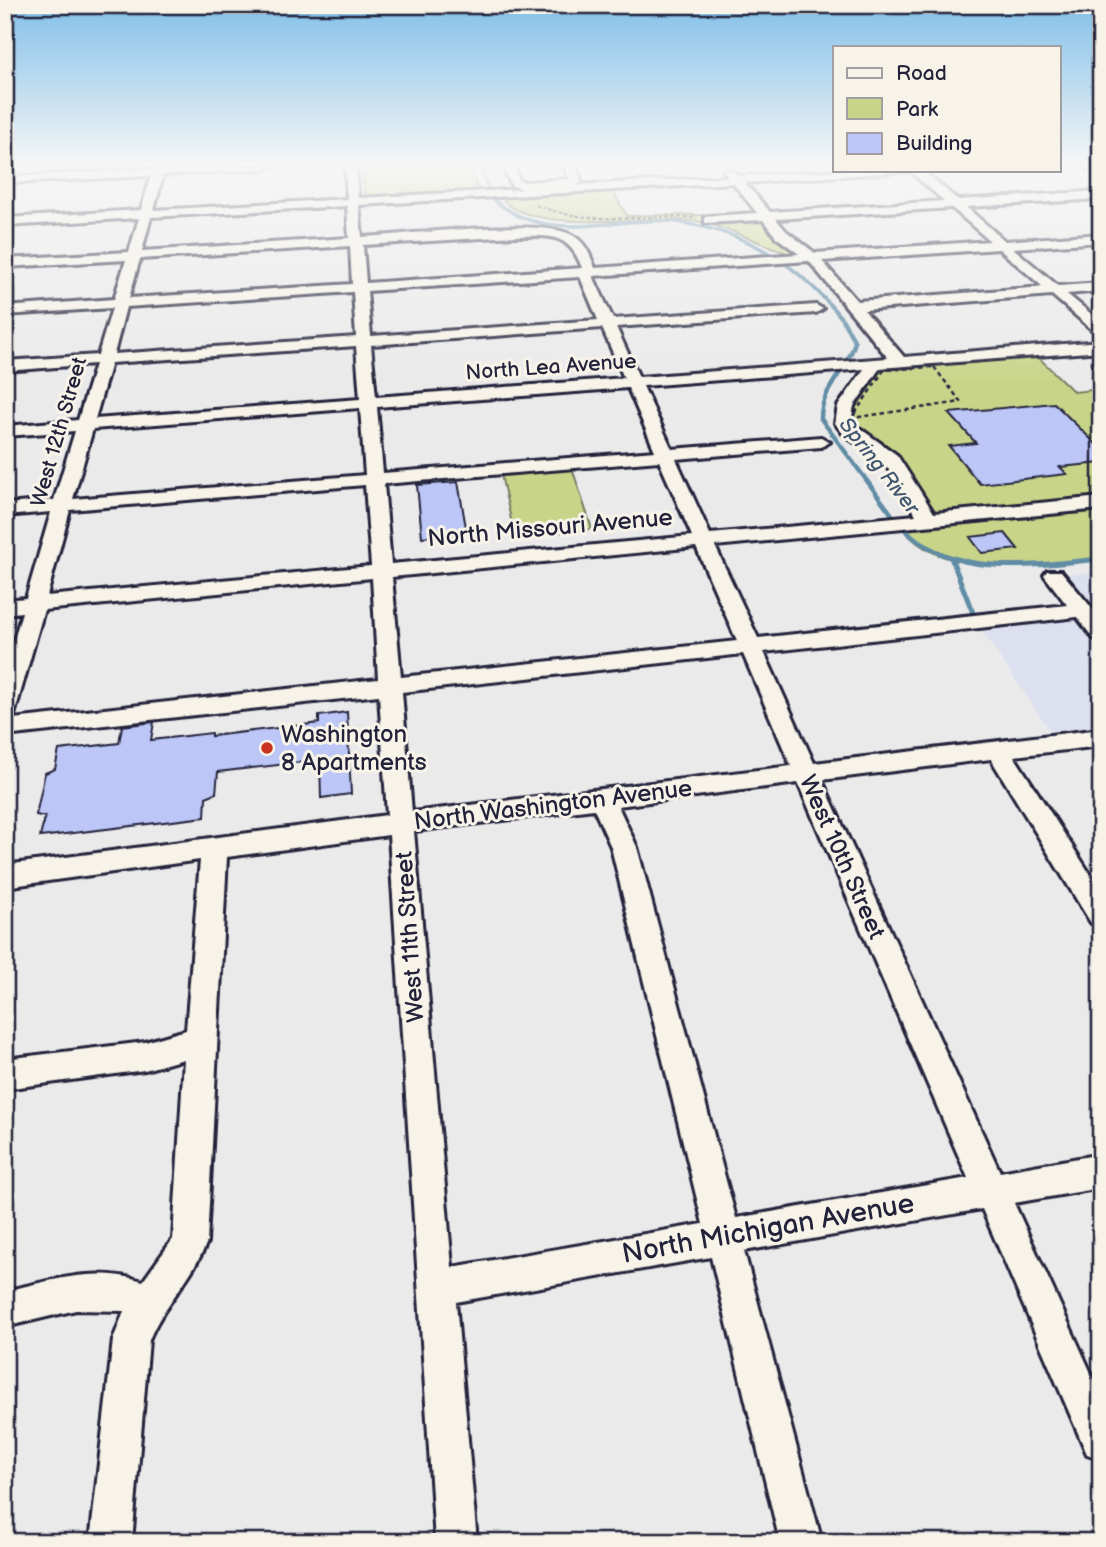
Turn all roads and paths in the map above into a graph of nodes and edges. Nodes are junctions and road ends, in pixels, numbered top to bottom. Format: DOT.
graph roads {
  1 [pos="139,238"];
  2 [pos="354,238"];
  3 [pos="412,238"];
  4 [pos="565,238"];
  5 [pos="787,238"];
  6 [pos="994,238"];
  7 [pos="1098,238"];
  8 [pos="354,242"];
  9 [pos="1002,245"];
  10 [pos="134,255"];
  11 [pos="813,258"];
  12 [pos="5,263"];
  13 [pos="587,273"];
  14 [pos="359,287"];
  15 [pos="1101,287"];
  16 [pos="1055,291"];
  17 [pos="120,303"];
  18 [pos="854,306"];
  19 [pos="816,309"];
  20 [pos="5,311"];
  21 [pos="607,324"];
  22 [pos="1101,330"];
  23 [pos="363,341"];
  24 [pos="1101,346"];
  25 [pos="104,359"];
  26 [pos="901,363"];
  27 [pos="868,365"];
  28 [pos="5,366"];
  29 [pos="632,384"];
  30 [pos="368,404"];
  31 [pos="852,418"];
  32 [pos="86,425"];
  33 [pos="5,432"];
  34 [pos="821,442"];
  35 [pos="665,455"];
  36 [pos="374,480"];
  37 [pos="1101,503"];
  38 [pos="62,505"];
  39 [pos="5,510"];
  40 [pos="919,521"];
  41 [pos="703,540"];
  42 [pos="382,570"];
  43 [pos="1054,575"];
  44 [pos="34,604"];
  45 [pos="5,607"];
  46 [pos="1083,610"];
  47 [pos="1101,633"];
  48 [pos="750,647"];
  49 [pos="391,684"];
  50 [pos="5,713"];
  51 [pos="5,728"];
  52 [pos="1101,737"];
  53 [pos="998,750"];
  54 [pos="806,775"];
  55 [pos="602,799"];
  56 [pos="401,822"];
  57 [pos="214,848"];
  58 [pos="5,876"];
  59 [pos="1101,915"];
  60 [pos="203,1039"];
  61 [pos="5,1074"];
  62 [pos="1101,1171"];
  63 [pos="990,1190"];
  64 [pos="723,1237"];
  65 [pos="436,1288"];
  66 [pos="148,1300"];
  67 [pos="5,1309"];
  68 [pos="1101,1440"];
  69 [pos="111,1542"];
  70 [pos="456,1542"];
  71 [pos="801,1542"];
  1 -- 10 [label="street, West 12th Street"];
  2 -- 8 [label="street, West 11th Street"];
  3 -- 8 [label="street, West 10th Street"];
  4 -- 13 [label="street, West 10th Street"];
  5 -- 11 [label="street"];
  6 -- 9 [label="street"];
  7 -- 9 [label="street"];
  8 -- 10 [label="street, West 10th Street"];
  8 -- 14 [label="street, West 11th Street"];
  9 -- 11 [label="street"];
  9 -- 16 [label="street"];
  10 -- 12 [label="street, West 10th Street"];
  10 -- 17 [label="street, West 12th Street"];
  11 -- 13 [label="street"];
  11 -- 18 [label="street"];
  13 -- 14 [label="street"];
  13 -- 21 [label="street, West 10th Street"];
  14 -- 17 [label="street"];
  14 -- 23 [label="street, West 11th Street"];
  15 -- 16 [label="street"];
  16 -- 18 [label="street"];
  16 -- 22 [label="street"];
  17 -- 20 [label="street"];
  17 -- 25 [label="street, West 12th Street"];
  18 -- 26 [label="street"];
  19 -- 21 [label="street"];
  21 -- 23 [label="street"];
  21 -- 29 [label="street, West 10th Street"];
  23 -- 25 [label="street"];
  23 -- 30 [label="street, West 11th Street"];
  24 -- 26 [label="street, North Lea Avenue"];
  25 -- 28 [label="street"];
  25 -- 32 [label="street, West 12th Street"];
  26 -- 27 [label="street, North Lea Avenue"];
  27 -- 29 [label="street, North Lea Avenue"];
  27 -- 40 [label="street"];
  29 -- 30 [label="street, North Lea Avenue"];
  29 -- 35 [label="street, West 10th Street"];
  30 -- 32 [label="street, North Lea Avenue"];
  30 -- 36 [label="street, West 11th Street"];
  31 -- 31 [label="path"];
  32 -- 33 [label="street, North Lea Avenue"];
  32 -- 38 [label="street, West 12th Street"];
  34 -- 35 [label="street"];
  35 -- 36 [label="street"];
  35 -- 41 [label="street, West 10th Street"];
  36 -- 38 [label="street"];
  36 -- 42 [label="street, West 11th Street"];
  37 -- 40 [label="street, North Missouri Avenue"];
  38 -- 39 [label="street"];
  38 -- 44 [label="street, West 12th Street"];
  40 -- 41 [label="street, North Missouri Avenue"];
  41 -- 42 [label="street, North Missouri Avenue"];
  41 -- 48 [label="street, West 10th Street"];
  42 -- 44 [label="street, North Missouri Avenue"];
  42 -- 49 [label="street, West 11th Street"];
  43 -- 46 [label="street"];
  44 -- 45 [label="street, North Missouri Avenue"];
  44 -- 50 [label="street, West 12th Street"];
  46 -- 47 [label="street"];
  46 -- 48 [label="street"];
  48 -- 49 [label="street"];
  48 -- 54 [label="street, West 10th Street"];
  49 -- 51 [label="street"];
  49 -- 56 [label="street, West 11th Street"];
  52 -- 53 [label="street, North Washington Avenue"];
  53 -- 54 [label="street, North Washington Avenue"];
  53 -- 59 [label="street"];
  54 -- 55 [label="street, North Washington Avenue"];
  54 -- 63 [label="street, West 10th Street"];
  55 -- 56 [label="street, North Washington Avenue"];
  55 -- 64 [label="street"];
  56 -- 57 [label="street, North Washington Avenue"];
  56 -- 65 [label="street, West 11th Street"];
  57 -- 58 [label="street, North Washington Avenue"];
  57 -- 60 [label="street"];
  60 -- 61 [label="street"];
  60 -- 66 [label="street"];
  62 -- 63 [label="street, North Michigan Avenue"];
  63 -- 64 [label="street, North Michigan Avenue"];
  63 -- 68 [label="street, West 10th Street"];
  64 -- 65 [label="street, North Michigan Avenue"];
  64 -- 71 [label="street"];
  65 -- 70 [label="street, West 11th Street"];
  66 -- 67 [label="street"];
  66 -- 69 [label="street"];
}
